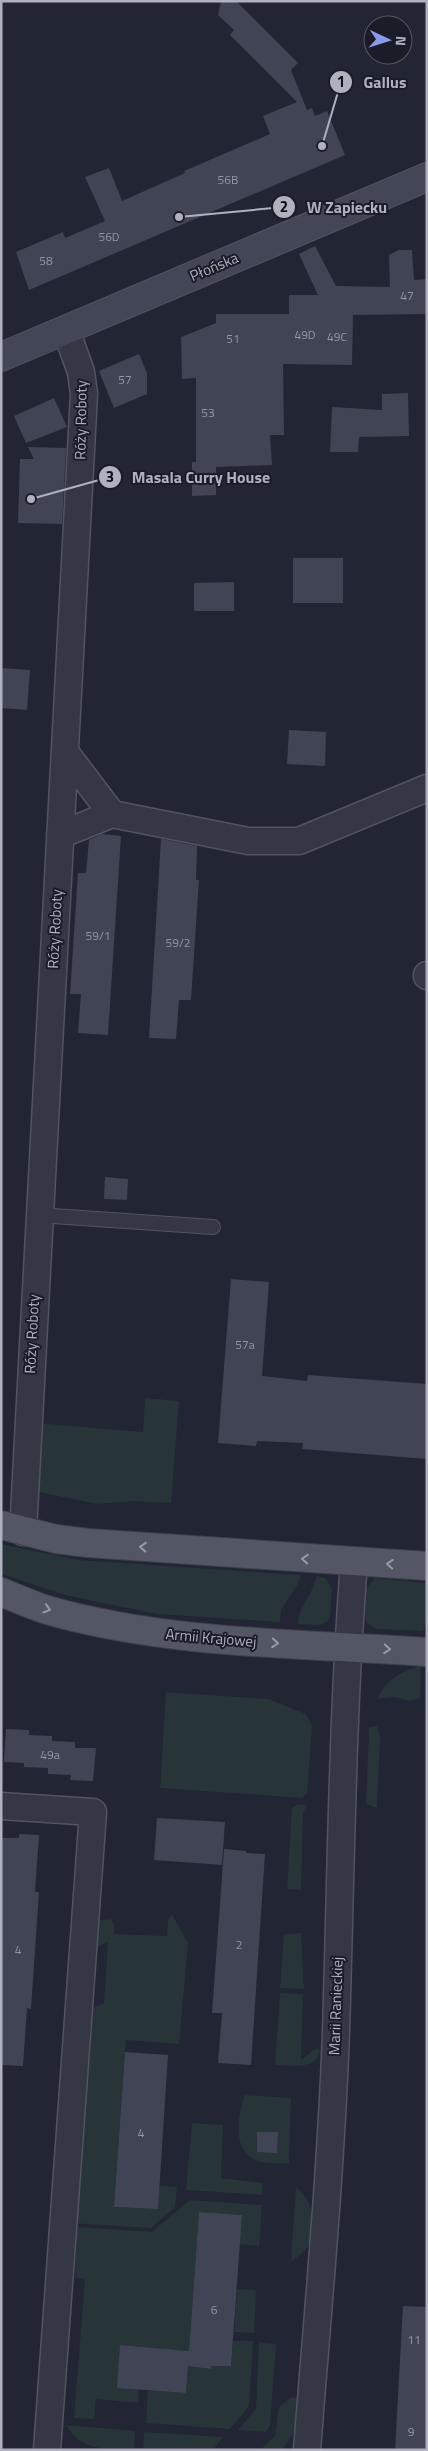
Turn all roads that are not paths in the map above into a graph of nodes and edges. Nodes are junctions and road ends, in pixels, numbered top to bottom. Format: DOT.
graph roads {
  1 [pos="427,177"];
  2 [pos="66,330"];
  3 [pos="1,357"];
  4 [pos="65,752"];
  5 [pos="427,788"];
  6 [pos="112,814"];
  7 [pos="60,835"];
  8 [pos="38,1215"];
  9 [pos="213,1227"];
  10 [pos="12,1529"];
  11 [pos="354,1562"];
  12 [pos="427,1566"];
  13 [pos="1,1592"];
  14 [pos="348,1646"];
  15 [pos="427,1652"];
  16 [pos="1,1806"];
  17 [pos="47,2450"];
  18 [pos="307,2450"];
  1 -- 2 [label="street, Płońska"];
  2 -- 3 [label="street, Płońska"];
  2 -- 4 [label="street, Róży Roboty"];
  4 -- 6 [label="street"];
  4 -- 7 [label="street, Róży Roboty"];
  5 -- 6 [label="street"];
  6 -- 7 [label="street"];
  7 -- 8 [label="street, Róży Roboty"];
  8 -- 9 [label="lane"];
  8 -- 10 [label="street, Róży Roboty"];
  11 -- 10 [label="main road, one-way"];
  12 -- 11 [label="main road, one-way"];
  11 -- 14 [label="street, Marii Ranieckiej"];
  13 -- 14 [label="main road, Armii Krajowej, one-way"];
  14 -- 15 [label="main road, Armii Krajowej, one-way"];
  14 -- 18 [label="street, Marii Ranieckiej"];
  16 -- 17 [label="street"];
}
